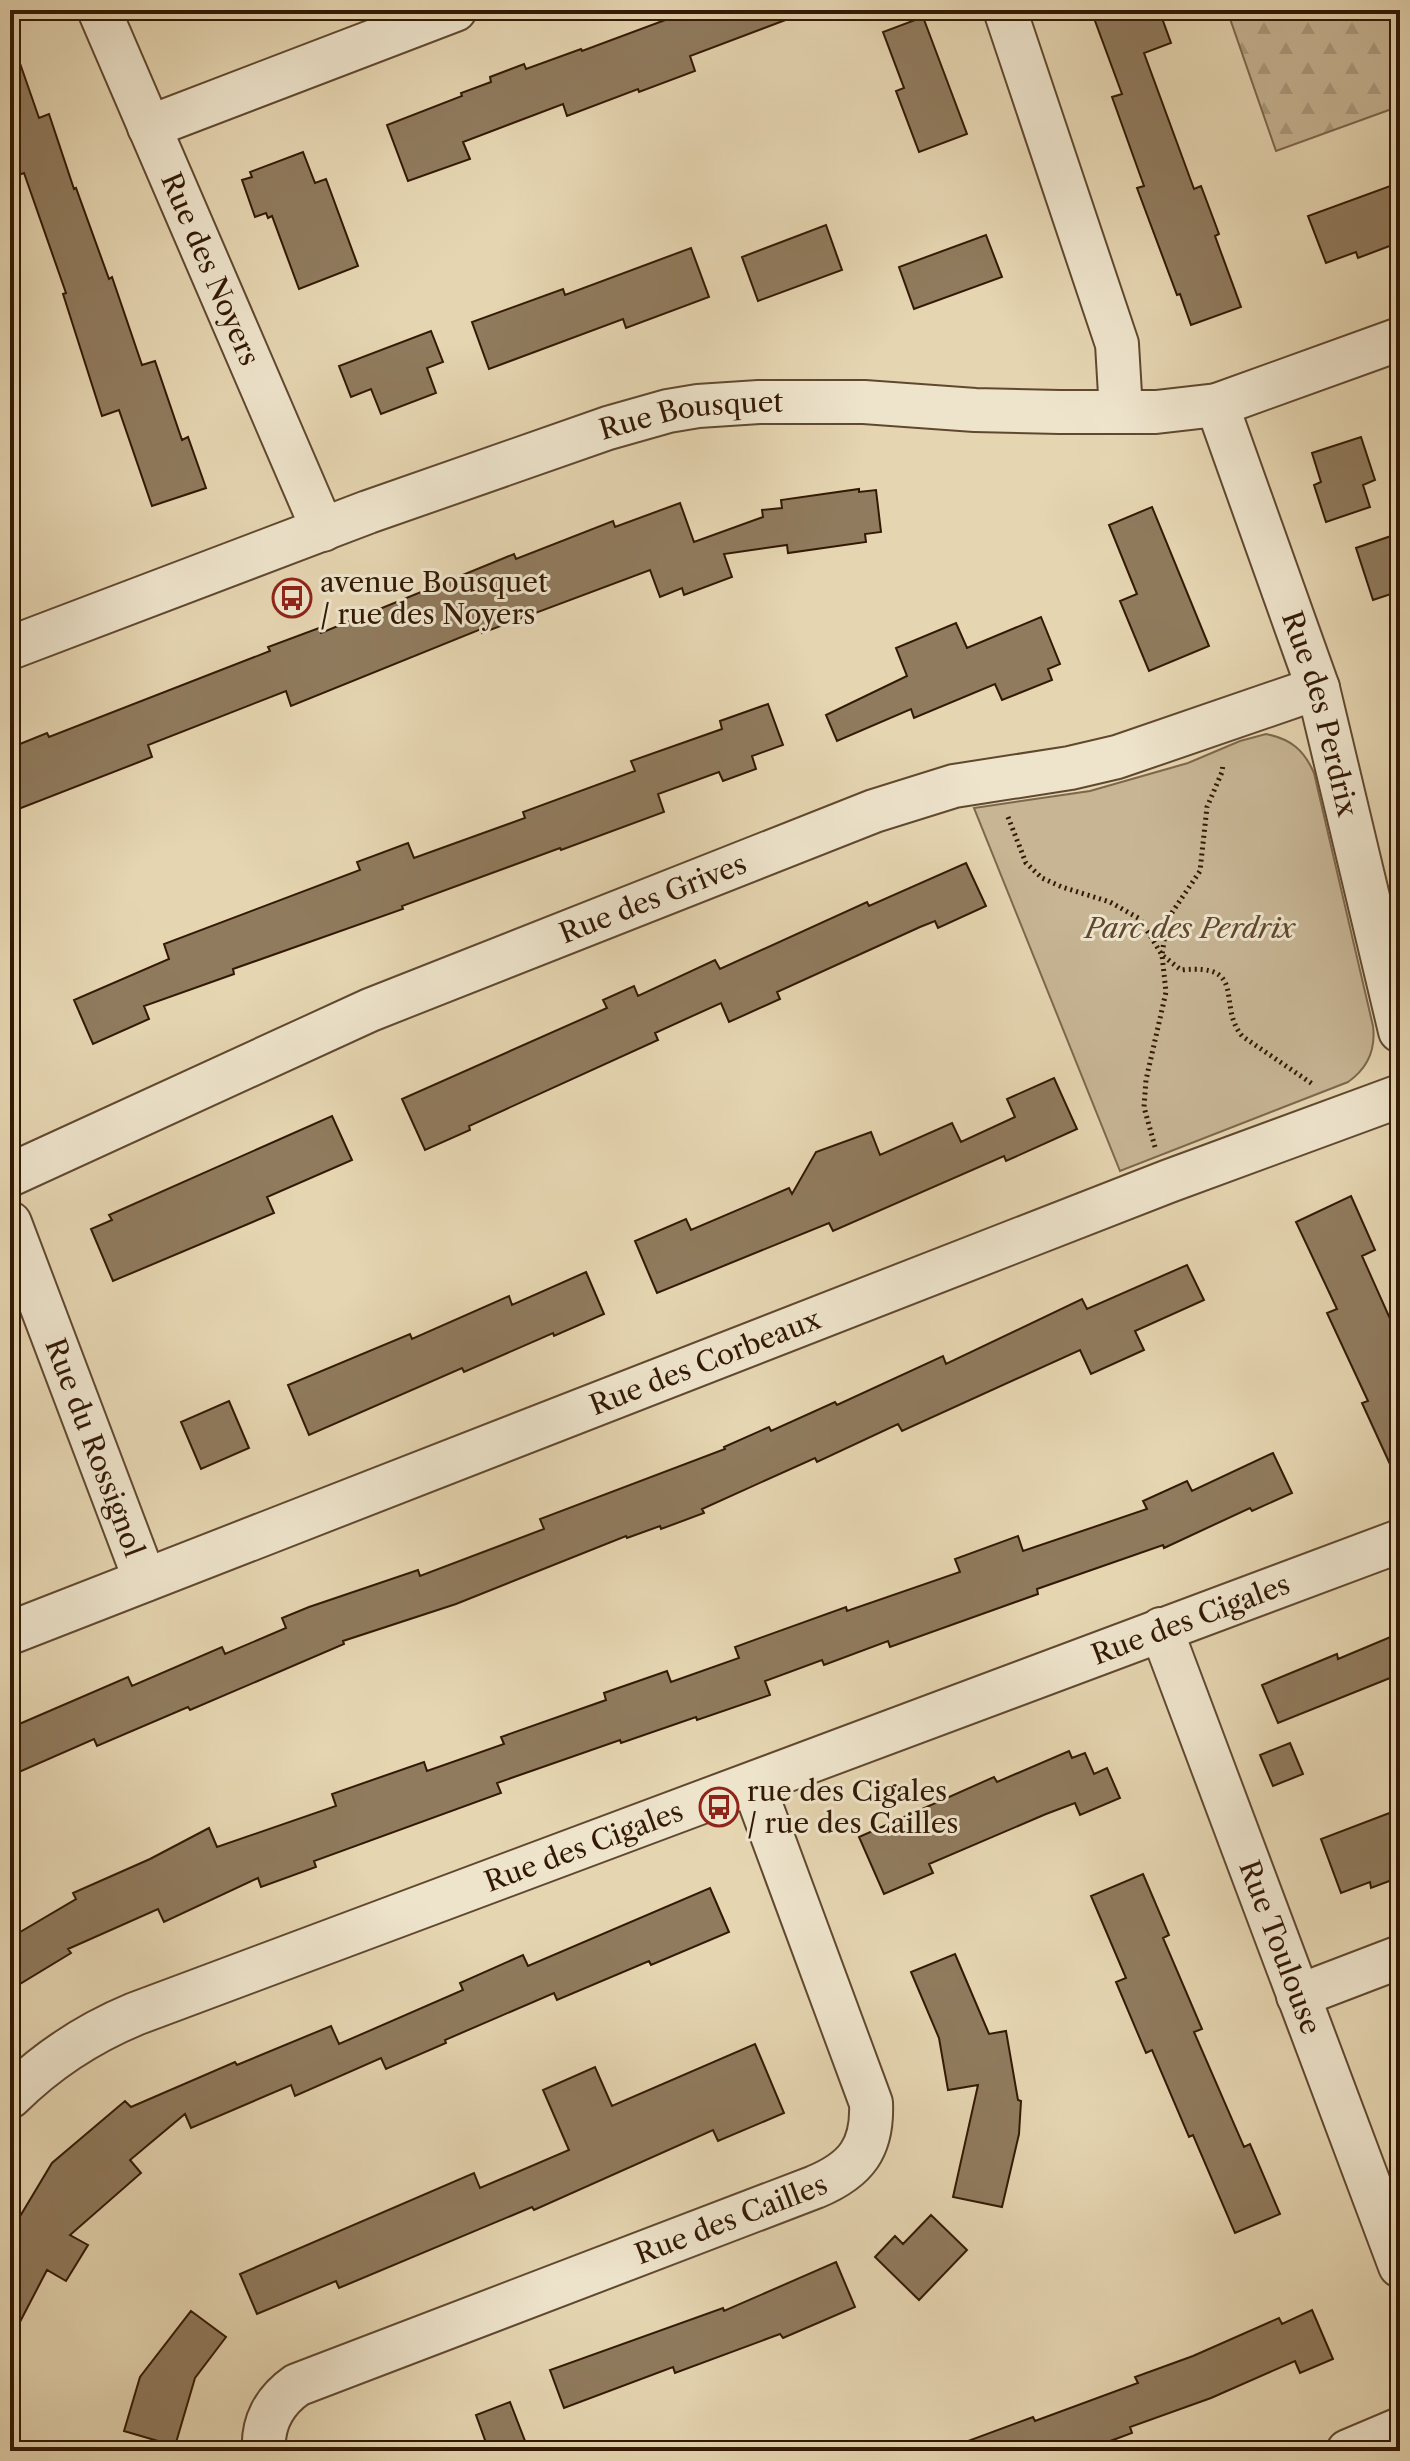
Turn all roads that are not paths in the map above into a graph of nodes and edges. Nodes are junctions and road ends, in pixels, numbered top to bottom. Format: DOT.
graph roads {
  1 [pos="99,10"];
  2 [pos="455,10"];
  3 [pos="1005,10"];
  4 [pos="149,127"];
  5 [pos="1400,339"];
  6 [pos="1217,405"];
  7 [pos="1121,411"];
  8 [pos="323,530"];
  9 [pos="10,648"];
  10 [pos="1318,688"];
  11 [pos="1400,1031"];
  12 [pos="1400,1096"];
  13 [pos="10,1175"];
  14 [pos="10,1223"];
  15 [pos="1400,1541"];
  16 [pos="145,1580"];
  17 [pos="1161,1629"];
  18 [pos="10,1633"];
  19 [pos="753,1784"];
  20 [pos="1400,1957"];
  21 [pos="1298,1996"];
  22 [pos="10,2097"];
  23 [pos="1400,2266"];
  24 [pos="1400,2429"];
  25 [pos="264,2451"];
  26 [pos="1348,2451"];
  1 -- 4 [label="street, Rue des Noyers"];
  2 -- 4 [label="street"];
  3 -- 7 [label="street"];
  4 -- 8 [label="street, Rue des Noyers"];
  5 -- 6 [label="street, Rue Bousquet"];
  6 -- 7 [label="street, Rue Bousquet"];
  6 -- 10 [label="street, Rue des Perdrix"];
  7 -- 8 [label="street, Rue Bousquet"];
  8 -- 9 [label="street, Rue Bousquet"];
  10 -- 11 [label="street, Rue des Perdrix"];
  10 -- 13 [label="street, Rue des Grives"];
  12 -- 16 [label="street, Rue des Corbeaux"];
  14 -- 16 [label="street, Rue du Rossignol"];
  15 -- 17 [label="street, Rue des Cigales"];
  16 -- 18 [label="street, Rue des Corbeaux"];
  17 -- 19 [label="street, Rue des Cigales"];
  17 -- 21 [label="street, Rue Toulouse"];
  19 -- 22 [label="street, Rue des Cigales"];
  19 -- 25 [label="street, Rue des Cailles"];
  20 -- 21 [label="street"];
  21 -- 23 [label="street, Rue Toulouse"];
  24 -- 26 [label="street"];
}
